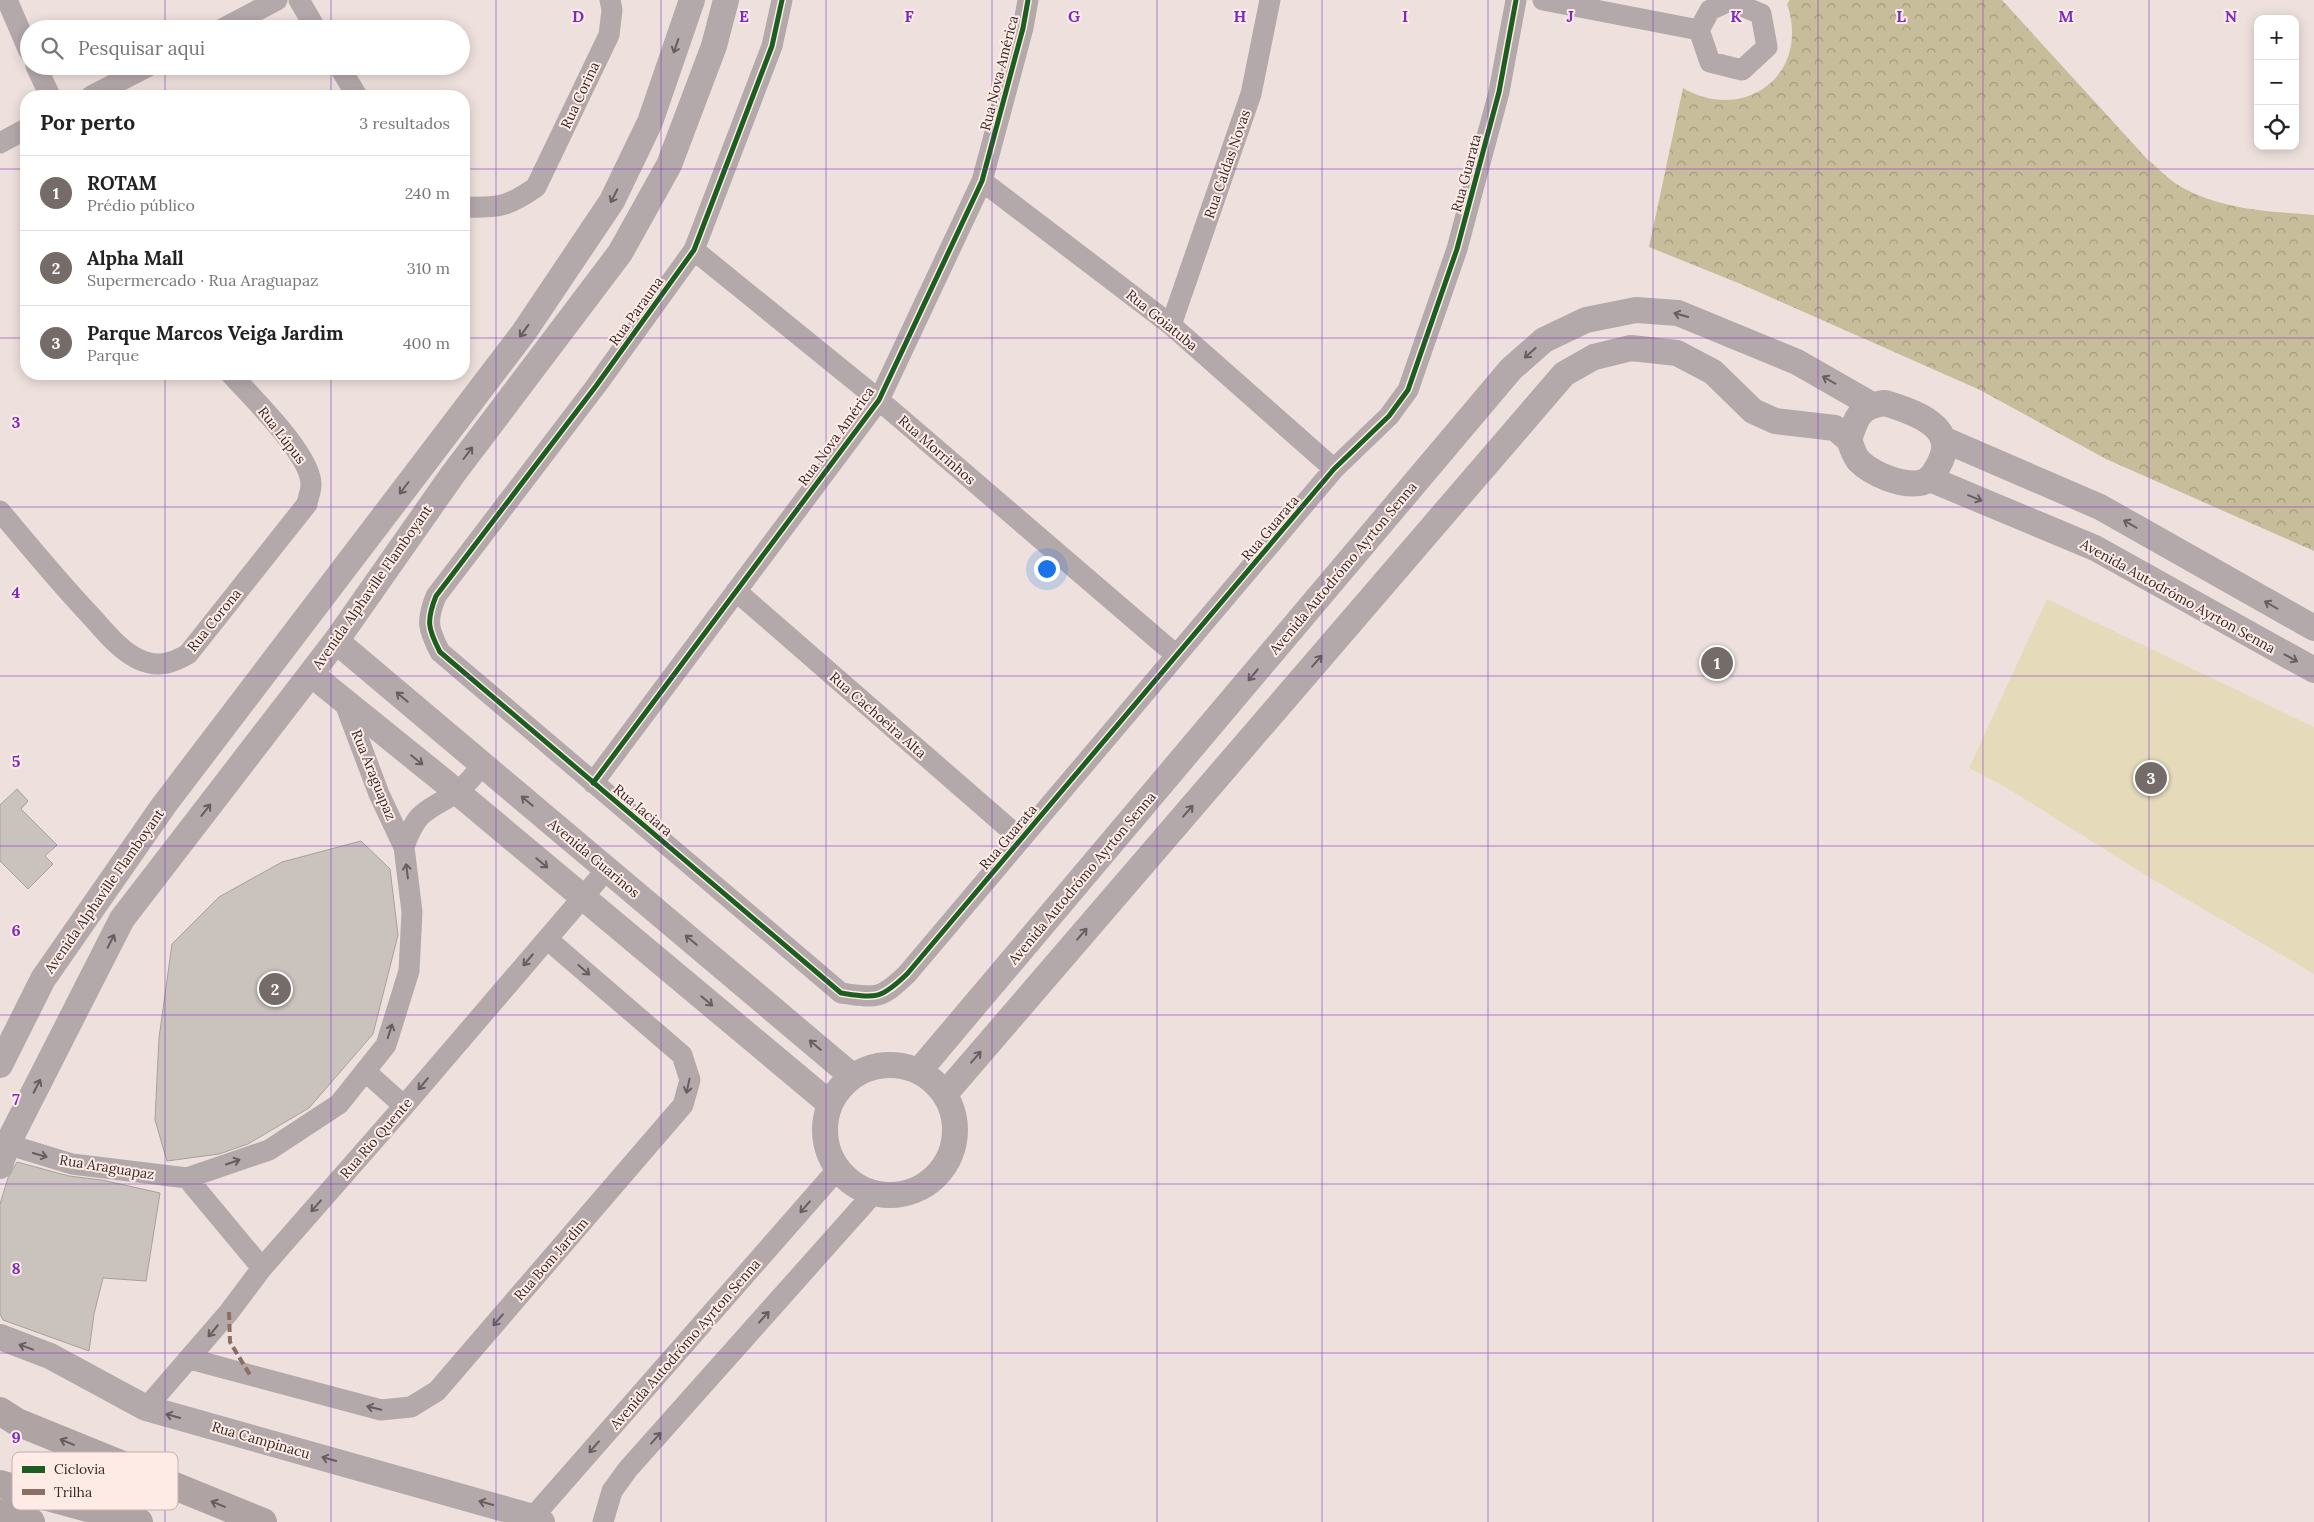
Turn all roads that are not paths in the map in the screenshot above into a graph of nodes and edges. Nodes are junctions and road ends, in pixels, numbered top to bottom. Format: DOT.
graph roads {
  1 [pos="7,0"];
  2 [pos="277,0"];
  3 [pos="299,0"];
  4 [pos="610,0"];
  5 [pos="692,0"];
  6 [pos="726,0"];
  7 [pos="782,0"];
  8 [pos="1028,0"];
  9 [pos="1270,0"];
  10 [pos="1516,0"];
  11 [pos="1543,0"];
  12 [pos="239,20"];
  13 [pos="311,20"];
  14 [pos="20,30"];
  15 [pos="1699,30"];
  16 [pos="40,75"];
  17 [pos="132,75"];
  18 [pos="344,75"];
  19 [pos="47,90"];
  20 [pos="103,90"];
  21 [pos="353,90"];
  22 [pos="20,133"];
  23 [pos="0,143"];
  24 [pos="982,181"];
  25 [pos="470,207"];
  26 [pos="694,250"];
  27 [pos="1171,325"];
  28 [pos="236,380"];
  29 [pos="879,400"];
  30 [pos="1872,405"];
  31 [pos="1850,440"];
  32 [pos="1945,440"];
  33 [pos="428,456"];
  34 [pos="1334,469"];
  35 [pos="453,474"];
  36 [pos="1930,479"];
  37 [pos="307,504"];
  38 [pos="0,511"];
  39 [pos="736,591"];
  40 [pos="436,596"];
  41 [pos="2314,628"];
  42 [pos="336,641"];
  43 [pos="1176,656"];
  44 [pos="2314,670"];
  45 [pos="311,674"];
  46 [pos="344,701"];
  47 [pos="483,765"];
  48 [pos="594,782"];
  49 [pos="457,792"];
  50 [pos="1021,839"];
  51 [pos="404,847"];
  52 [pos="607,869"];
  53 [pos="583,896"];
  54 [pos="547,939"];
  55 [pos="888,992"];
  56 [pos="0,1065"];
  57 [pos="365,1071"];
  58 [pos="919,1071"];
  59 [pos="852,1076"];
  60 [pos="945,1094"];
  61 [pos="830,1103"];
  62 [pos="404,1106"];
  63 [pos="2,1151"];
  64 [pos="837,1170"];
  65 [pos="187,1178"];
  66 [pos="873,1194"];
  67 [pos="262,1268"];
  68 [pos="0,1338"];
  69 [pos="190,1359"];
  70 [pos="146,1408"];
  71 [pos="0,1411"];
  72 [pos="91,1452"];
  73 [pos="178,1487"];
  74 [pos="95,1510"];
  75 [pos="0,1513"];
  76 [pos="535,1520"];
  77 [pos="31,1522"];
  78 [pos="139,1522"];
  79 [pos="263,1522"];
  80 [pos="602,1522"];
  1 -- 14 [label="street"];
  2 -- 12 [label="street"];
  3 -- 13 [label="street"];
  4 -- 25 [label="street, Rua Corina"];
  5 -- 33 [label="street, Avenida Alphaville Flamboyant, one-way"];
  35 -- 6 [label="street, Avenida Alphaville Flamboyant, one-way"];
  7 -- 26 [label="street, Rua Parauna"];
  8 -- 24 [label="street, Rua Nova América"];
  9 -- 27 [label="street, Rua Caldas Novas"];
  10 -- 34 [label="street, Rua Guarata"];
  11 -- 15 [label="street"];
  16 -- 19 [label="street"];
  17 -- 20 [label="street"];
  18 -- 21 [label="street"];
  22 -- 23 [label="street"];
  24 -- 27 [label="street, Rua Goiatuba"];
  24 -- 29 [label="street, Rua Nova América"];
  26 -- 29 [label="street, Rua Morrinhos"];
  26 -- 40 [label="street, Rua Parauna"];
  27 -- 34 [label="street, Rua Goiatuba"];
  28 -- 37 [label="street, Rua Lúpus"];
  29 -- 39 [label="street, Rua Nova América"];
  29 -- 43 [label="street, Rua Morrinhos"];
  30 -- 31 [label="street"];
  30 -- 32 [label="street, Avenida Autodrómo Ayrton Senna"];
  30 -- 58 [label="street, Avenida Autodrómo Ayrton Senna, one-way"];
  31 -- 36 [label="street"];
  60 -- 31 [label="street, one-way"];
  32 -- 36 [label="street"];
  41 -- 32 [label="street, Avenida Autodrómo Ayrton Senna, one-way"];
  33 -- 35 [label="street"];
  33 -- 56 [label="street, Avenida Alphaville Flamboyant, one-way"];
  34 -- 43 [label="street, Rua Guarata"];
  35 -- 42 [label="street, Avenida Alphaville Flamboyant"];
  36 -- 44 [label="street, Avenida Autodrómo Ayrton Senna, one-way"];
  37 -- 38 [label="street, Rua Corona"];
  39 -- 48 [label="street, Rua Nova América"];
  39 -- 50 [label="street, Rua Cachoeira Alta"];
  40 -- 48 [label="street, Rua Iaciara"];
  42 -- 45 [label="street, Avenida Alphaville Flamboyant"];
  47 -- 42 [label="street, Avenida Guarinos, one-way"];
  43 -- 50 [label="street, Rua Guarata"];
  45 -- 46 [label="street"];
  63 -- 45 [label="street, Avenida Alphaville Flamboyant, one-way"];
  46 -- 49 [label="street, one-way"];
  46 -- 51 [label="street, Rua Araguapaz"];
  47 -- 49 [label="street, Rua Araguapaz"];
  52 -- 47 [label="street, Avenida Guarinos, one-way"];
  48 -- 55 [label="street, Rua Iaciara"];
  49 -- 51 [label="street, Rua Araguapaz"];
  49 -- 53 [label="street, one-way"];
  50 -- 55 [label="street, Rua Guarata"];
  57 -- 51 [label="street, Rua Araguapaz, one-way"];
  52 -- 53 [label="street, Rua Rio Quente"];
  59 -- 52 [label="street, Avenida Guarinos, one-way"];
  53 -- 54 [label="street, Rua Rio Quente"];
  53 -- 61 [label="street, one-way"];
  54 -- 62 [label="street, Rua Rio Quente, one-way"];
  54 -- 69 [label="street, Rua Bom Jardim, one-way"];
  57 -- 62 [label="street"];
  65 -- 57 [label="street, Rua Araguapaz, one-way"];
  58 -- 59 [label="street"];
  58 -- 60 [label="street"];
  59 -- 61 [label="street"];
  60 -- 66 [label="street"];
  61 -- 64 [label="street"];
  62 -- 67 [label="street, Rua Rio Quente, one-way"];
  63 -- 65 [label="street, Rua Araguapaz, one-way"];
  64 -- 66 [label="street"];
  64 -- 76 [label="street, Avenida Autodrómo Ayrton Senna, one-way"];
  65 -- 67 [label="street"];
  80 -- 66 [label="street, one-way"];
  67 -- 69 [label="street, Rua Rio Quente, one-way"];
  70 -- 68 [label="street, Rua Campinacu, one-way"];
  69 -- 70 [label="street, Rua Rio Quente"];
  76 -- 70 [label="street, Rua Campinacu, one-way"];
  72 -- 71 [label="highway, one-way"];
  79 -- 73 [label="highway, one-way"];
  74 -- 78 [label="highway"];
  75 -- 77 [label="highway"];
}
